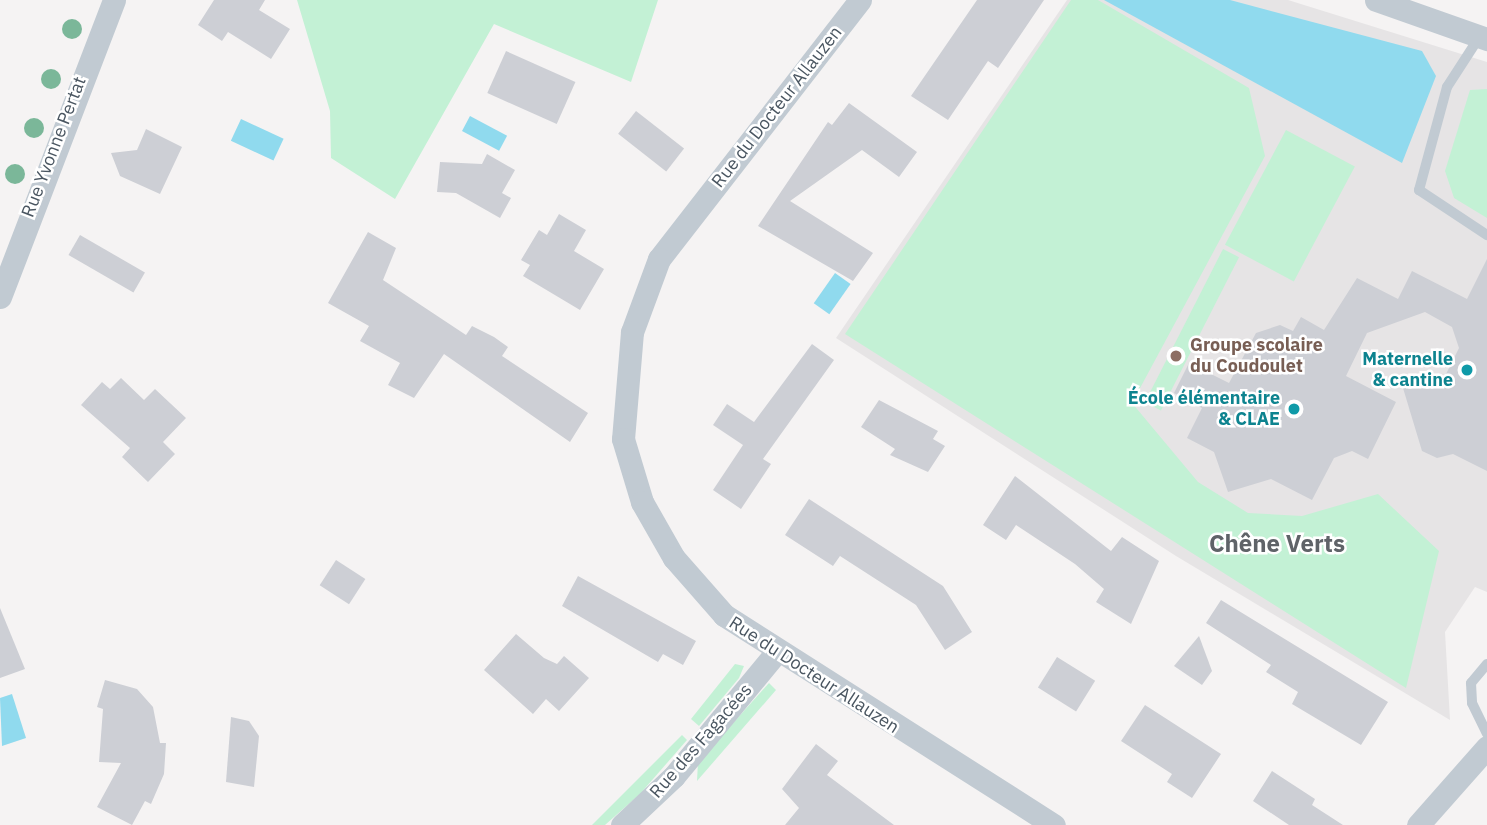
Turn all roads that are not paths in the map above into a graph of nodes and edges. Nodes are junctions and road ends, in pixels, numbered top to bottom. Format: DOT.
graph roads {
  1 [pos="114,0"];
  2 [pos="860,0"];
  3 [pos="1376,0"];
  4 [pos="1485,32"];
  5 [pos="1487,235"];
  6 [pos="0,297"];
  7 [pos="775,654"];
  8 [pos="1487,664"];
  9 [pos="1487,734"];
  10 [pos="1487,747"];
  11 [pos="622,825"];
  12 [pos="1055,825"];
  13 [pos="1418,825"];
  1 -- 6 [label="street, Rue Yvonne Pertat"];
  2 -- 7 [label="street, Rue du Docteur Allauzen"];
  3 -- 4 [label="street"];
  4 -- 5 [label="lane"];
  7 -- 11 [label="street, Rue des Fagacées"];
  7 -- 12 [label="street, Rue du Docteur Allauzen"];
  8 -- 9 [label="lane"];
  10 -- 13 [label="street"];
}
